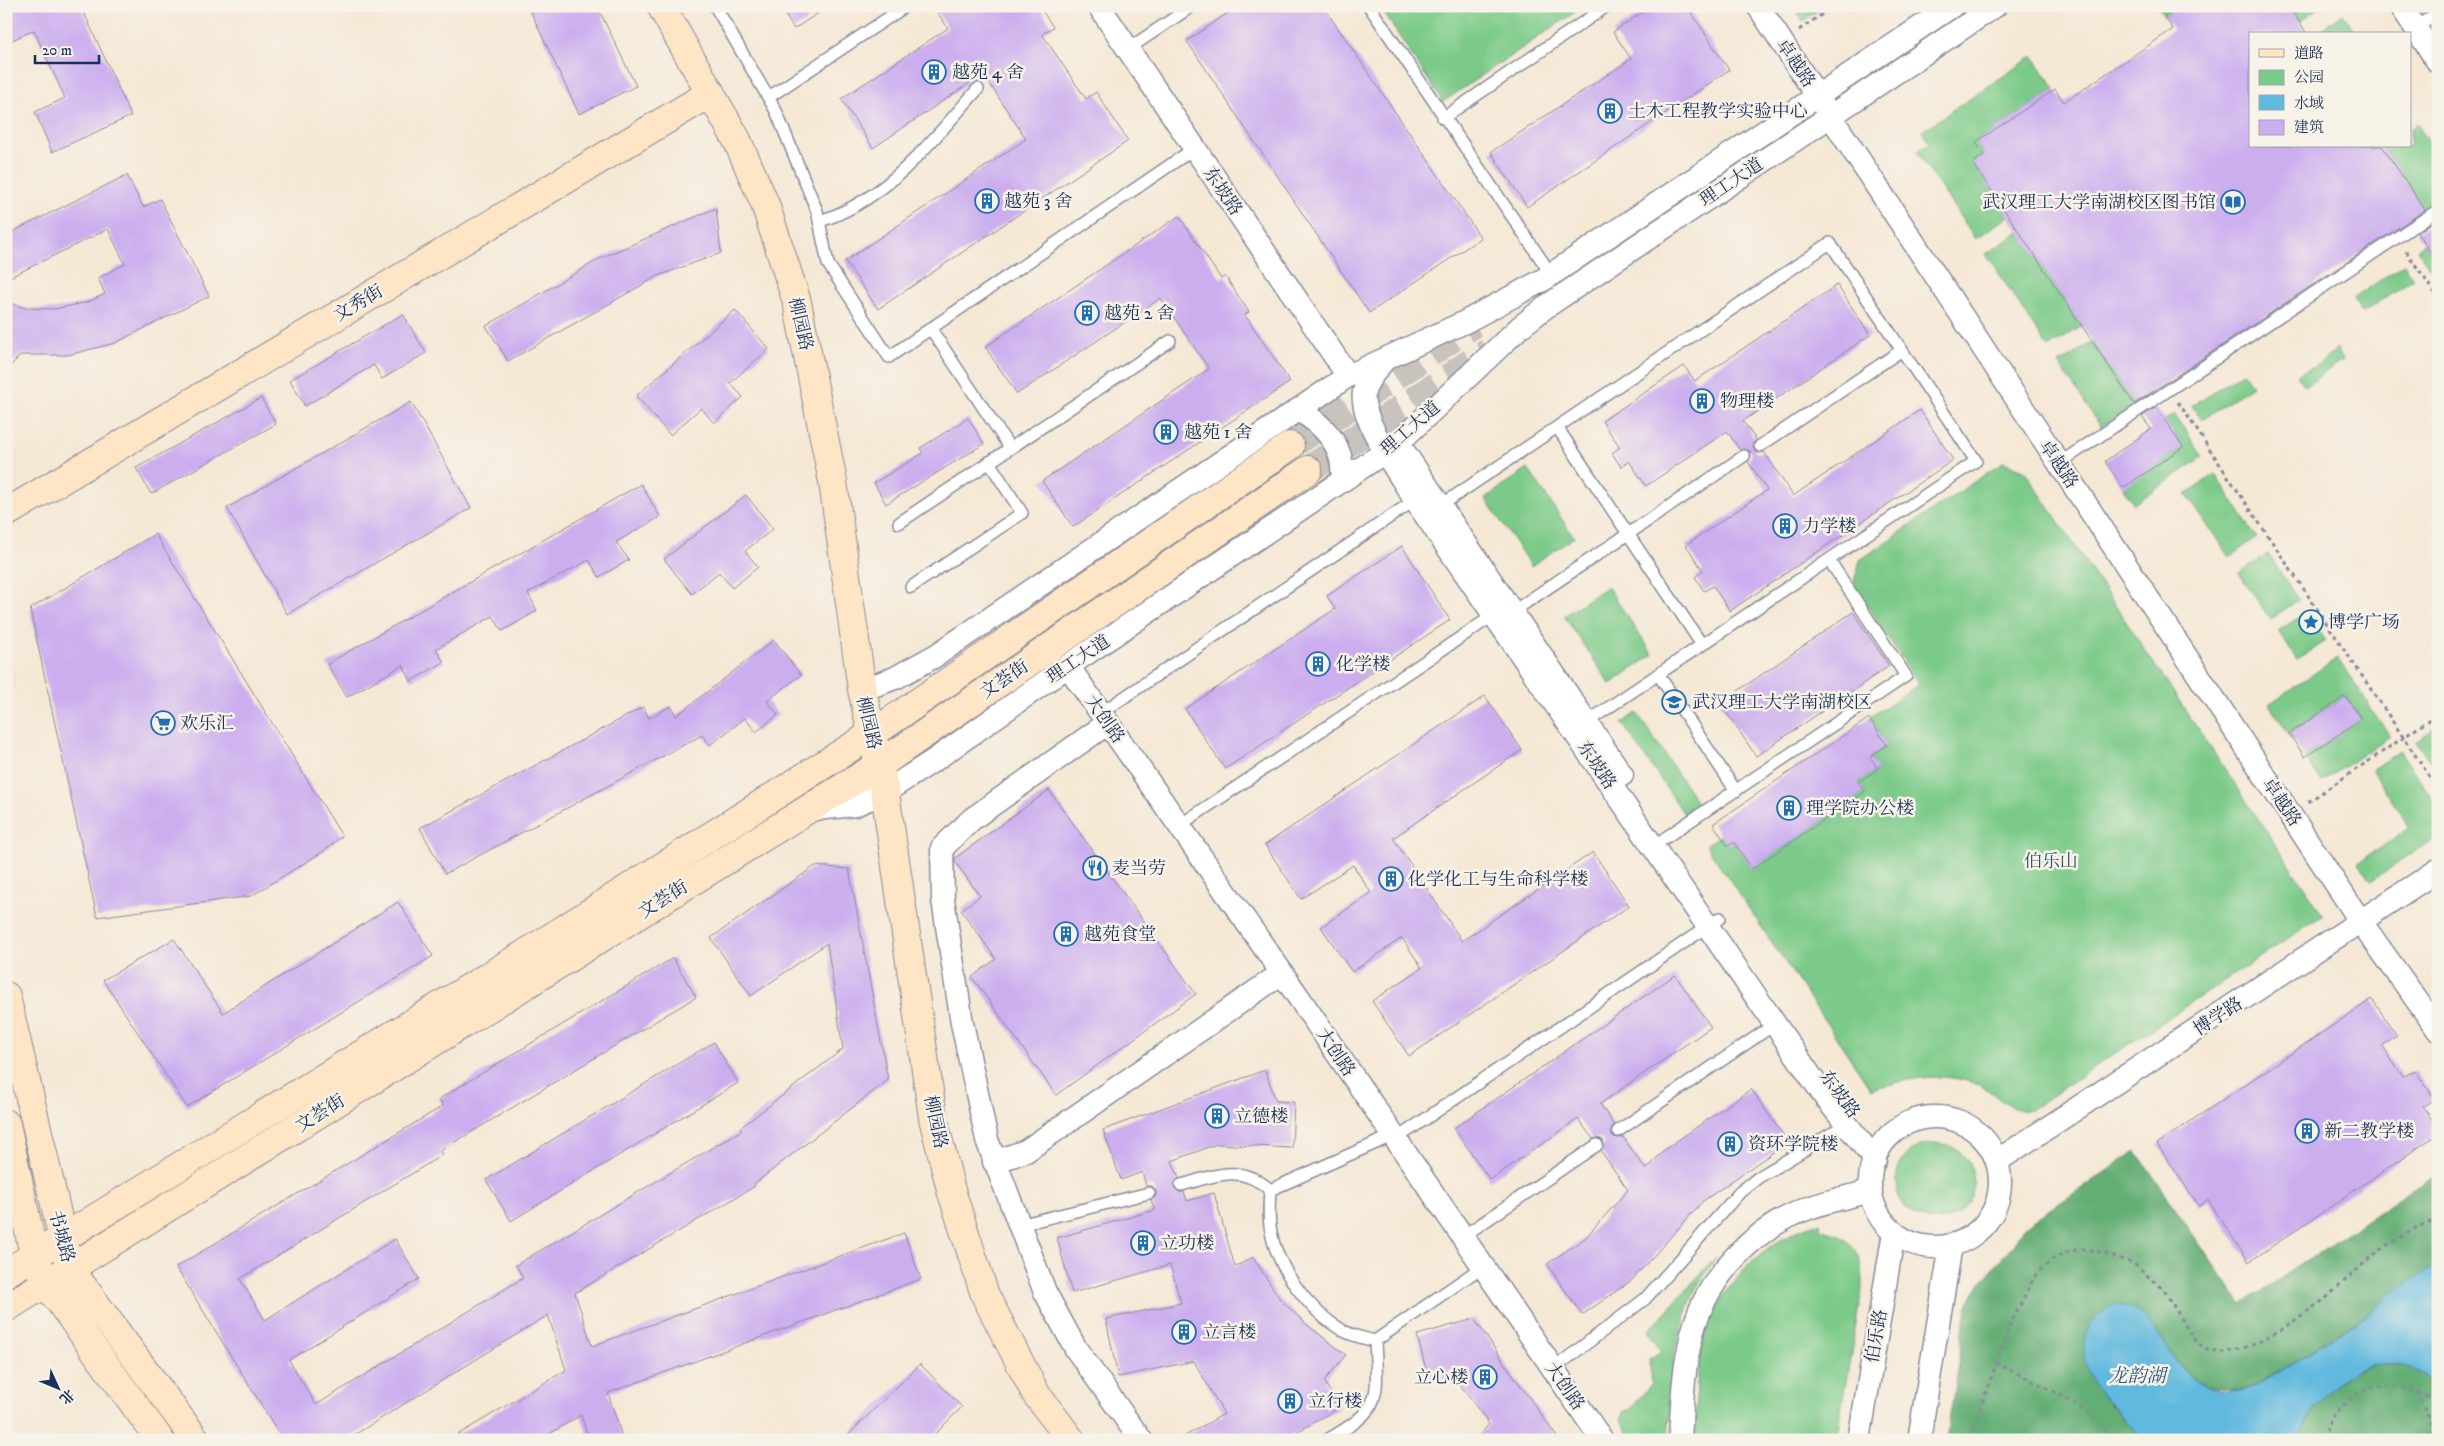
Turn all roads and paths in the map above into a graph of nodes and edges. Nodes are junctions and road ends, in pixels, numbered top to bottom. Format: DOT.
graph roads {
  1 [pos="661,6"];
  2 [pos="715,6"];
  3 [pos="1099,6"];
  4 [pos="1192,6"];
  5 [pos="1369,6"];
  6 [pos="1607,6"];
  7 [pos="1758,6"];
  8 [pos="1834,6"];
  9 [pos="1952,6"];
  10 [pos="1995,6"];
  11 [pos="2401,6"];
  12 [pos="900,10"];
  13 [pos="2438,12"];
  14 [pos="2415,28"];
  15 [pos="1782,42"];
  16 [pos="1128,49"];
  17 [pos="2438,62"];
  18 [pos="978,89"];
  19 [pos="711,94"];
  20 [pos="1818,96"];
  21 [pos="769,97"];
  22 [pos="1831,116"];
  23 [pos="1443,118"];
  24 [pos="1195,148"];
  25 [pos="2438,210"];
  26 [pos="820,221"];
  27 [pos="2405,249"];
  28 [pos="1551,274"];
  29 [pos="2438,298"];
  30 [pos="931,329"];
  31 [pos="1170,341"];
  32 [pos="1902,350"];
  33 [pos="1385,359"];
  34 [pos="1348,376"];
  35 [pos="2178,402"];
  36 [pos="1298,410"];
  37 [pos="1557,427"];
  38 [pos="1290,446"];
  39 [pos="1760,446"];
  40 [pos="1392,447"];
  41 [pos="1010,448"];
  42 [pos="1744,456"];
  43 [pos="988,462"];
  44 [pos="2058,464"];
  45 [pos="1308,470"];
  46 [pos="1342,481"];
  47 [pos="1415,500"];
  48 [pos="1440,506"];
  49 [pos="6,513"];
  50 [pos="899,523"];
  51 [pos="1628,534"];
  52 [pos="1829,560"];
  53 [pos="911,587"];
  54 [pos="1503,613"];
  55 [pos="1702,644"];
  56 [pos="1068,666"];
  57 [pos="1658,674"];
  58 [pos="862,690"];
  59 [pos="2438,714"];
  60 [pos="1105,718"];
  61 [pos="1587,722"];
  62 [pos="872,734"];
  63 [pos="2403,737"];
  64 [pos="879,765"];
  65 [pos="2438,789"];
  66 [pos="1736,791"];
  67 [pos="885,792"];
  68 [pos="805,810"];
  69 [pos="2290,814"];
  70 [pos="1180,825"];
  71 [pos="1665,838"];
  72 [pos="2438,870"];
  73 [pos="2361,922"];
  74 [pos="1714,923"];
  75 [pos="1282,973"];
  76 [pos="6,996"];
  77 [pos="1775,1024"];
  78 [pos="2438,1030"];
  79 [pos="6,1124"];
  80 [pos="1846,1125"];
  81 [pos="1618,1131"];
  82 [pos="1395,1137"];
  83 [pos="1597,1145"];
  84 [pos="1878,1154"];
  85 [pos="1997,1161"];
  86 [pos="994,1162"];
  87 [pos="1181,1185"];
  88 [pos="1270,1190"];
  89 [pos="1871,1191"];
  90 [pos="1149,1193"];
  91 [pos="2438,1219"];
  92 [pos="1018,1226"];
  93 [pos="1894,1232"];
  94 [pos="1462,1237"];
  95 [pos="61,1238"];
  96 [pos="1951,1245"];
  97 [pos="34,1255"];
  98 [pos="1482,1268"];
  99 [pos="70,1269"];
  100 [pos="6,1273"];
  101 [pos="46,1284"];
  102 [pos="6,1308"];
  103 [pos="1375,1341"];
  104 [pos="1995,1363"];
  105 [pos="1552,1369"];
  106 [pos="2416,1391"];
  107 [pos="2438,1401"];
  108 [pos="160,1440"];
  109 [pos="196,1440"];
  110 [pos="1071,1440"];
  111 [pos="1141,1440"];
  112 [pos="1327,1440"];
  113 [pos="1602,1440"];
  114 [pos="1680,1440"];
  115 [pos="1859,1440"];
  116 [pos="1919,1440"];
  117 [pos="1969,1440"];
  118 [pos="2116,1440"];
  119 [pos="2325,1440"];
  120 [pos="2436,1440"];
  1 -- 19 [label="main road, 柳园路"];
  2 -- 21 [label="lane"];
  3 -- 16 [label="street, 东坡路"];
  4 -- 16 [label="lane"];
  5 -- 23 [label="lane"];
  6 -- 23 [label="lane"];
  7 -- 15 [label="street, 卓越路"];
  8 -- 15 [label="path"];
  9 -- 20 [label="street, 理工大道"];
  10 -- 22 [label="street, 理工大道"];
  11 -- 14 [label="street"];
  12 -- 21 [label="lane"];
  13 -- 14 [label="lane"];
  14 -- 17 [label="street"];
  15 -- 20 [label="street, 卓越路"];
  16 -- 24 [label="street, 东坡路"];
  18 -- 26 [label="lane"];
  19 -- 49 [label="main road, 文秀街"];
  19 -- 58 [label="main road, 柳园路"];
  20 -- 22 [label="street, 卓越路"];
  20 -- 28 [label="street, 理工大道"];
  21 -- 26 [label="lane"];
  22 -- 40 [label="street, 理工大道"];
  22 -- 44 [label="street, 卓越路"];
  23 -- 28 [label="lane"];
  24 -- 30 [label="lane"];
  24 -- 34 [label="street, 东坡路"];
  25 -- 44 [label="lane"];
  26 -- 30 [label="lane"];
  27 -- 29 [label="path"];
  28 -- 33 [label="street, 理工大道"];
  30 -- 41 [label="lane"];
  31 -- 41 [label="lane"];
  32 -- 37 [label="lane"];
  32 -- 39 [label="lane"];
  32 -- 52 [label="lane"];
  33 -- 34 [label="street, 理工大道"];
  33 -- 40 [label="street, 东坡路"];
  34 -- 36 [label="street, 理工大道"];
  35 -- 63 [label="path"];
  36 -- 46 [label="street"];
  36 -- 58 [label="street, 理工大道"];
  37 -- 48 [label="lane"];
  37 -- 51 [label="lane"];
  38 -- 62 [label="main road, 文荟街"];
  40 -- 46 [label="street, 理工大道"];
  40 -- 47 [label="street, 东坡路"];
  40 -- 48 [label="street, 东坡路"];
  41 -- 43 [label="lane"];
  42 -- 51 [label="lane"];
  43 -- 50 [label="lane"];
  43 -- 53 [label="lane"];
  44 -- 69 [label="street, 卓越路"];
  45 -- 64 [label="main road, 文荟街"];
  46 -- 56 [label="street, 理工大道"];
  47 -- 54 [label="street, 东坡路"];
  47 -- 60 [label="lane"];
  48 -- 54 [label="street, 东坡路"];
  51 -- 54 [label="lane"];
  51 -- 55 [label="lane"];
  52 -- 55 [label="lane"];
  52 -- 66 [label="lane"];
  54 -- 61 [label="street, 东坡路"];
  54 -- 70 [label="lane"];
  54 -- 74 [label="street, 东坡路"];
  55 -- 57 [label="lane"];
  56 -- 60 [label="street, 大创路"];
  56 -- 67 [label="street, 理工大道"];
  57 -- 61 [label="lane"];
  57 -- 66 [label="lane"];
  58 -- 62 [label="main road, 柳园路"];
  59 -- 63 [label="path"];
  60 -- 70 [label="street, 大创路"];
  60 -- 86 [label="street"];
  61 -- 71 [label="street, 东坡路"];
  62 -- 64 [label="main road, 柳园路"];
  62 -- 95 [label="main road, 文荟街"];
  63 -- 65 [label="path"];
  63 -- 69 [label="path"];
  64 -- 67 [label="main road, 柳园路"];
  64 -- 68 [label="main road, 文荟街"];
  66 -- 71 [label="lane"];
  67 -- 68 [label="street, 理工大道"];
  67 -- 110 [label="main road, 柳园路"];
  68 -- 99 [label="main road, 文荟街"];
  69 -- 73 [label="street, 卓越路"];
  70 -- 75 [label="street, 大创路"];
  71 -- 74 [label="street, 东坡路"];
  72 -- 73 [label="street, 博学路"];
  73 -- 78 [label="street, 卓越路"];
  73 -- 85 [label="street, 博学路"];
  74 -- 77 [label="street, 东坡路"];
  74 -- 82 [label="lane"];
  74 -- 84 [label="street, 东坡路"];
  75 -- 82 [label="street, 大创路"];
  75 -- 86 [label="street"];
  76 -- 95 [label="main road, 书城路"];
  77 -- 80 [label="street, 东坡路"];
  77 -- 81 [label="lane"];
  79 -- 97 [label="main road, 书城路"];
  80 -- 84 [label="street, 东坡路"];
  80 -- 105 [label="lane"];
  82 -- 88 [label="lane"];
  82 -- 94 [label="street, 大创路"];
  83 -- 94 [label="lane"];
  84 -- 85 [label="street"];
  84 -- 89 [label="street"];
  85 -- 96 [label="street"];
  86 -- 92 [label="street"];
  87 -- 88 [label="lane"];
  88 -- 103 [label="lane"];
  89 -- 93 [label="street"];
  89 -- 114 [label="street"];
  90 -- 92 [label="lane"];
  91 -- 104 [label="path"];
  92 -- 111 [label="street"];
  93 -- 96 [label="street"];
  93 -- 115 [label="street, 伯乐路"];
  94 -- 98 [label="street, 大创路"];
  95 -- 97 [label="main road, 文荟街"];
  95 -- 99 [label="main road, 书城路"];
  96 -- 116 [label="street"];
  97 -- 100 [label="main road, 文荟街"];
  97 -- 101 [label="main road, 书城路"];
  98 -- 103 [label="lane"];
  98 -- 105 [label="street, 大创路"];
  99 -- 101 [label="main road, 文荟街"];
  99 -- 109 [label="main road, 书城路"];
  101 -- 102 [label="main road, 文荟街"];
  101 -- 108 [label="main road, 书城路"];
  103 -- 112 [label="lane"];
  104 -- 117 [label="path"];
  104 -- 118 [label="path"];
  105 -- 113 [label="street, 大创路"];
  106 -- 107 [label="path"];
  106 -- 119 [label="path"];
  106 -- 120 [label="path"];
}
